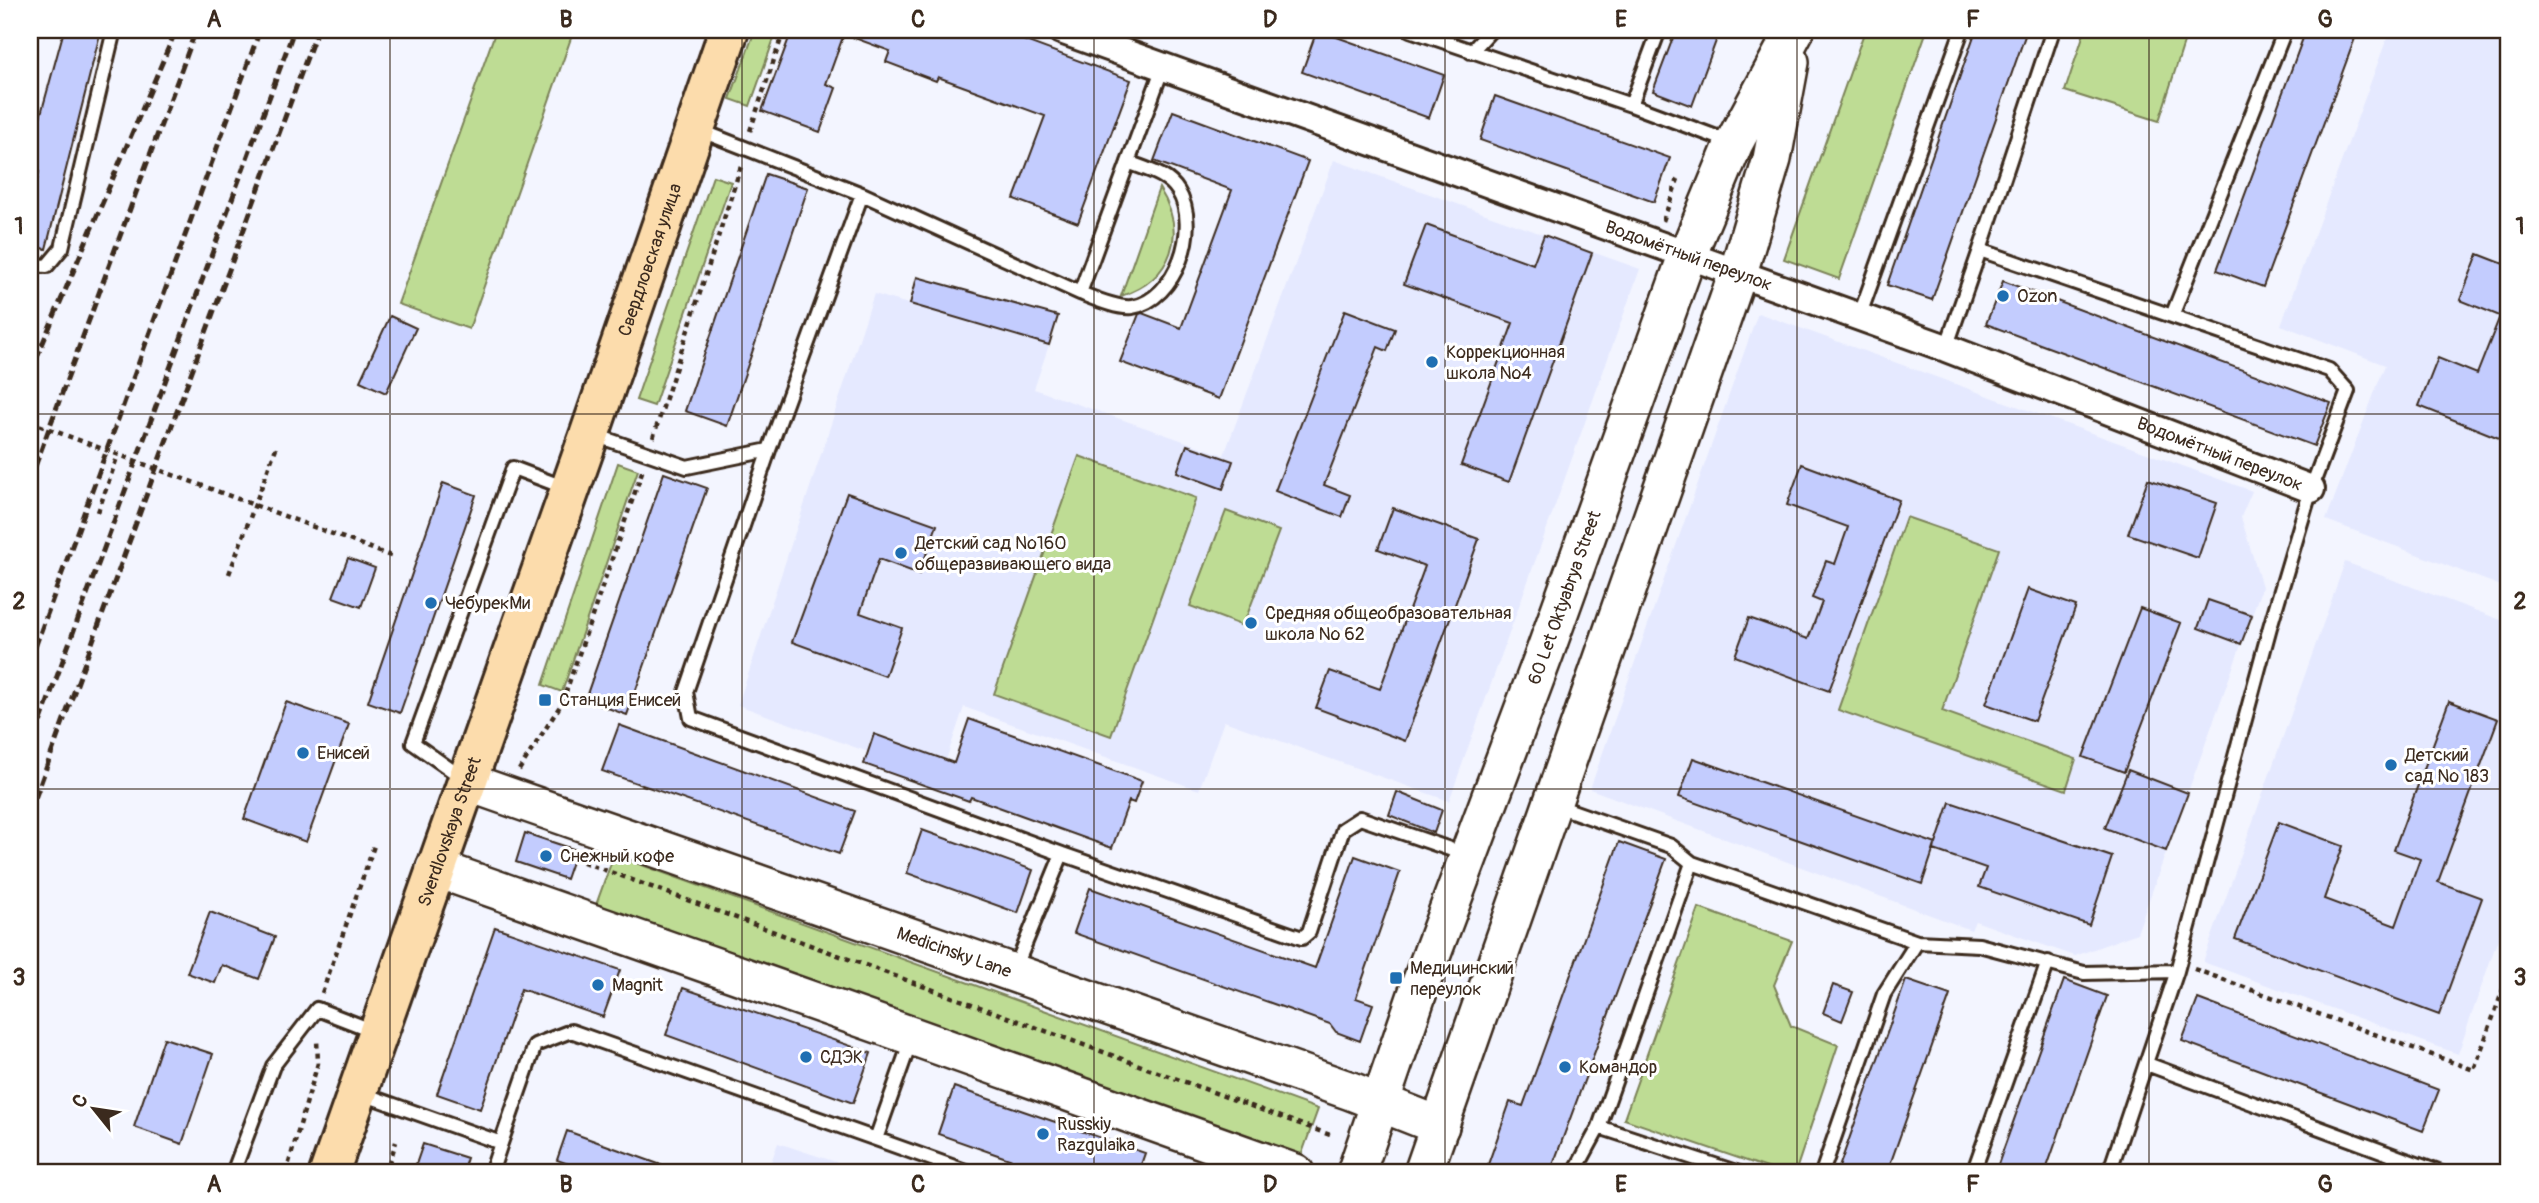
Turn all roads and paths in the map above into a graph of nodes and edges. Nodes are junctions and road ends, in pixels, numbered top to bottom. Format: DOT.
graph roads {
  1 [pos="114,30"];
  2 [pos="729,30"];
  3 [pos="784,30"];
  4 [pos="1061,30"];
  5 [pos="1410,30"];
  6 [pos="1491,30"];
  7 [pos="1659,30"];
  8 [pos="1796,30"];
  9 [pos="1962,30"];
  10 [pos="2053,30"];
  11 [pos="2281,31"];
  12 [pos="1471,52"];
  13 [pos="1163,67"];
  14 [pos="1631,105"];
  15 [pos="695,129"];
  16 [pos="1734,143"];
  17 [pos="746,149"];
  18 [pos="1128,162"];
  19 [pos="862,194"];
  20 [pos="1980,250"];
  21 [pos="1687,256"];
  22 [pos="30,265"];
  23 [pos="1738,273"];
  24 [pos="1080,293"];
  25 [pos="2172,316"];
  26 [pos="1859,317"];
  27 [pos="1946,348"];
  28 [pos="30,422"];
  29 [pos="590,433"];
  30 [pos="276,448"];
  31 [pos="769,450"];
  32 [pos="648,453"];
  33 [pos="118,455"];
  34 [pos="570,489"];
  35 [pos="2311,489"];
  36 [pos="255,506"];
  37 [pos="98,512"];
  38 [pos="393,557"];
  39 [pos="229,575"];
  40 [pos="516,774"];
  41 [pos="467,782"];
  42 [pos="1553,804"];
  43 [pos="1062,854"];
  44 [pos="1468,855"];
  45 [pos="583,862"];
  46 [pos="1692,863"];
  47 [pos="435,869"];
  48 [pos="1917,942"];
  49 [pos="2048,962"];
  50 [pos="2193,968"];
  51 [pos="2177,971"];
  52 [pos="1013,973"];
  53 [pos="2509,973"];
  54 [pos="379,1032"];
  55 [pos="912,1036"];
  56 [pos="2147,1064"];
  57 [pos="356,1092"];
  58 [pos="1382,1102"];
  59 [pos="1440,1126"];
  60 [pos="1599,1127"];
  61 [pos="1333,1136"];
  62 [pos="876,1139"];
  63 [pos="396,1142"];
  64 [pos="501,1143"];
  65 [pos="233,1173"];
  66 [pos="329,1173"];
  67 [pos="386,1173"];
  68 [pos="491,1173"];
  69 [pos="971,1173"];
  70 [pos="1294,1173"];
  71 [pos="1356,1173"];
  72 [pos="1423,1173"];
  73 [pos="1574,1173"];
  74 [pos="1739,1173"];
  75 [pos="1822,1173"];
  76 [pos="1973,1173"];
  77 [pos="2109,1173"];
  78 [pos="2441,1173"];
  1 -- 22 [label="lane"];
  2 -- 15 [label="highway, Свердловская улица"];
  3 -- 17 [label="path"];
  4 -- 13 [label="street, Водомётный переулок"];
  5 -- 12 [label="lane"];
  6 -- 12 [label="lane"];
  7 -- 14 [label="lane"];
  8 -- 16 [label="main road, 60 Let Oktyabrya Street"];
  8 -- 23 [label="main road, 60 Let Oktyabrya Street"];
  9 -- 26 [label="lane"];
  10 -- 20 [label="lane"];
  11 -- 25 [label="lane"];
  12 -- 14 [label="lane"];
  13 -- 18 [label="lane"];
  13 -- 21 [label="street, Водомётный переулок"];
  14 -- 16 [label="lane"];
  15 -- 17 [label="lane"];
  15 -- 29 [label="highway, Свердловская улица"];
  16 -- 21 [label="main road, 60 Let Oktyabrya Street"];
  17 -- 19 [label="lane"];
  17 -- 32 [label="path"];
  18 -- 24 [label="lane"];
  18 -- 24 [label="lane"];
  19 -- 24 [label="lane"];
  19 -- 31 [label="lane"];
  20 -- 25 [label="lane"];
  20 -- 27 [label="lane"];
  21 -- 23 [label="street, Водомётный переулок"];
  21 -- 44 [label="main road, 60 Let Oktyabrya Street"];
  23 -- 26 [label="street, Водомётный переулок"];
  23 -- 42 [label="main road, 60 Let Oktyabrya Street"];
  25 -- 35 [label="lane"];
  26 -- 27 [label="street, Водомётный переулок"];
  27 -- 35 [label="street, Водомётный переулок"];
  28 -- 33 [label="path, bridge"];
  29 -- 32 [label="lane"];
  29 -- 34 [label="highway, Свердловская улица"];
  30 -- 36 [label="path"];
  31 -- 32 [label="lane"];
  31 -- 43 [label="lane"];
  32 -- 40 [label="path"];
  33 -- 36 [label="path, bridge"];
  33 -- 37 [label="path"];
  34 -- 41 [label="highway, Sverdlovskaya Street"];
  34 -- 41 [label="lane"];
  35 -- 51 [label="lane"];
  36 -- 38 [label="path, bridge"];
  36 -- 39 [label="path"];
  41 -- 47 [label="highway, Sverdlovskaya Street"];
  41 -- 52 [label="main road, Medicinsky Lane"];
  42 -- 46 [label="lane"];
  42 -- 59 [label="main road, 60 Let Oktyabrya Street"];
  43 -- 44 [label="lane"];
  43 -- 52 [label="lane"];
  44 -- 58 [label="main road, 60 Let Oktyabrya Street"];
  45 -- 61 [label="path"];
  46 -- 48 [label="lane"];
  46 -- 60 [label="lane"];
  47 -- 54 [label="highway, Sverdlovskaya Street"];
  47 -- 55 [label="main road"];
  48 -- 49 [label="lane"];
  48 -- 75 [label="lane"];
  49 -- 51 [label="lane"];
  49 -- 76 [label="lane"];
  50 -- 53 [label="path"];
  51 -- 56 [label="lane"];
  52 -- 58 [label="main road, Medicinsky Lane"];
  54 -- 57 [label="highway, Sverdlovskaya Street"];
  54 -- 65 [label="lane"];
  55 -- 62 [label="lane"];
  55 -- 70 [label="main road"];
  56 -- 77 [label="lane"];
  56 -- 78 [label="lane"];
  57 -- 64 [label="lane"];
  57 -- 66 [label="highway, Sverdlovskaya Street"];
  58 -- 59 [label="main road, Medicinsky Lane"];
  58 -- 71 [label="main road, 60 Let Oktyabrya Street"];
  59 -- 72 [label="main road, 60 Let Oktyabrya Street"];
  60 -- 73 [label="lane"];
  60 -- 74 [label="lane"];
  62 -- 64 [label="lane"];
  62 -- 69 [label="lane"];
  63 -- 67 [label="path"];
  64 -- 68 [label="lane"];
}
